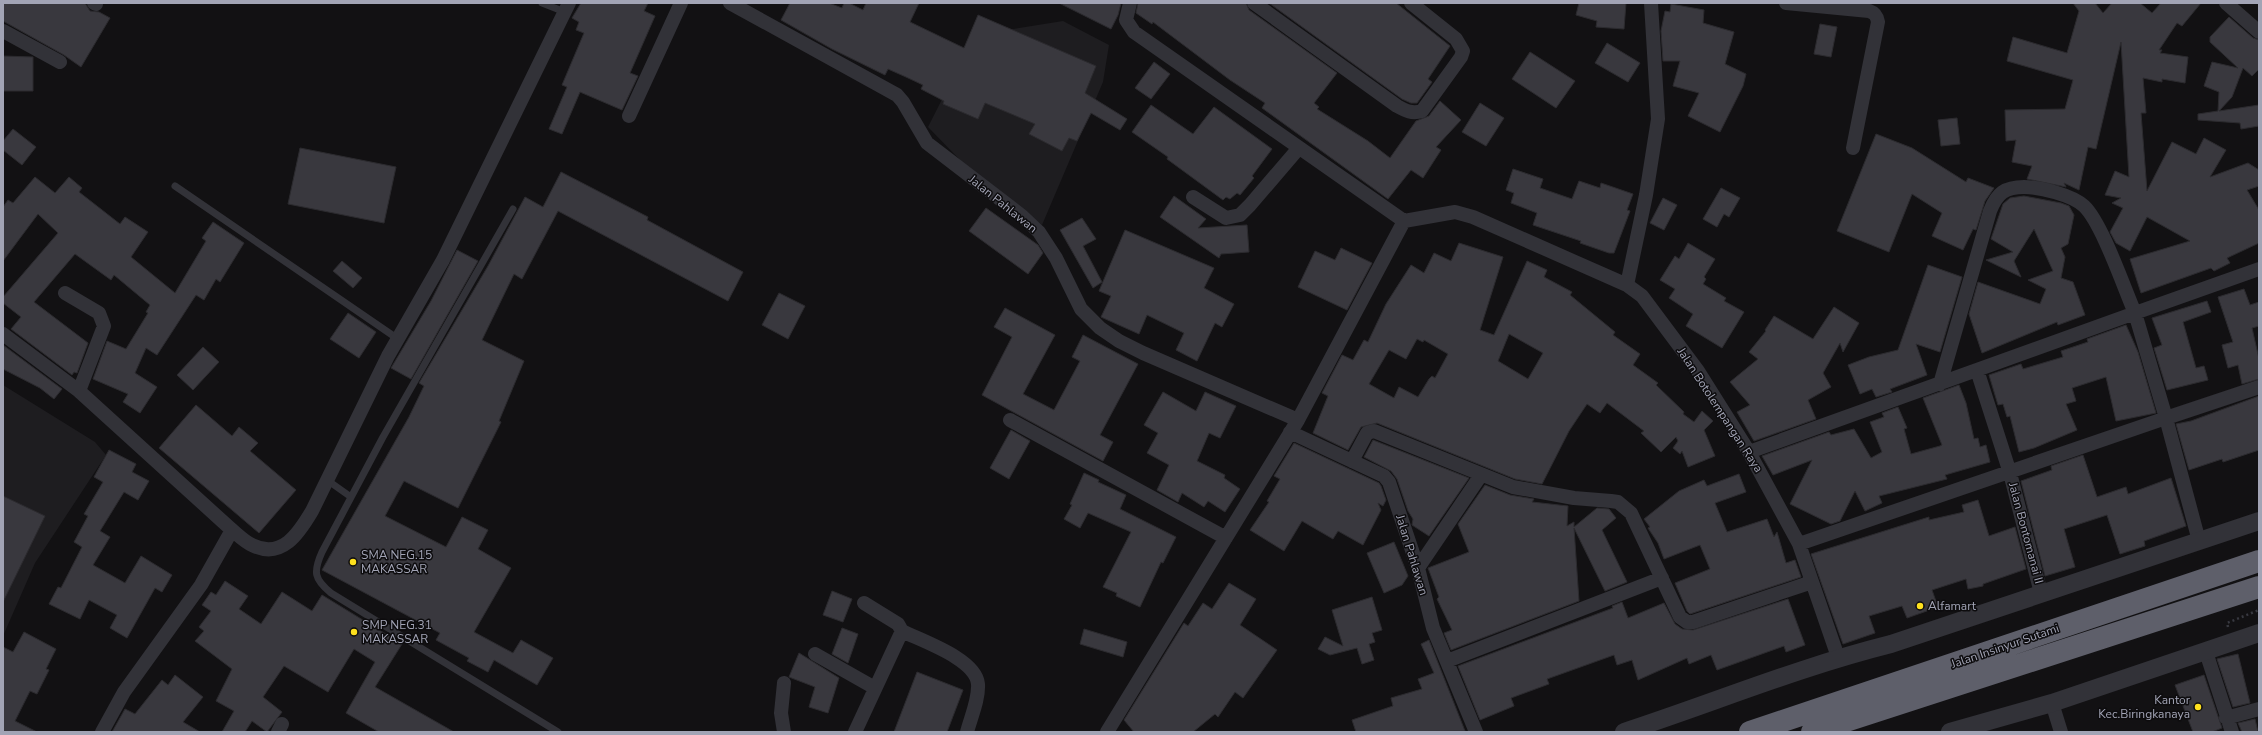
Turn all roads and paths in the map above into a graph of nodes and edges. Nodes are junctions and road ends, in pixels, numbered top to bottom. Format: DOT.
graph roads {
  1 [pos="542,3"];
  2 [pos="680,3"];
  3 [pos="730,3"];
  4 [pos="1130,3"];
  5 [pos="1254,3"];
  6 [pos="1411,3"];
  7 [pos="1651,3"];
  8 [pos="1786,3"];
  9 [pos="2226,3"];
  10 [pos="567,7"];
  11 [pos="3,30"];
  12 [pos="2259,32"];
  13 [pos="3,42"];
  14 [pos="22,42"];
  15 [pos="60,62"];
  16 [pos="629,116"];
  17 [pos="1852,148"];
  18 [pos="1298,149"];
  19 [pos="175,186"];
  20 [pos="1193,197"];
  21 [pos="513,209"];
  22 [pos="1404,221"];
  23 [pos="2259,269"];
  24 [pos="1627,285"];
  25 [pos="65,293"];
  26 [pos="2135,313"];
  27 [pos="3,334"];
  28 [pos="398,339"];
  29 [pos="1977,370"];
  30 [pos="1940,384"];
  31 [pos="2259,387"];
  32 [pos="79,390"];
  33 [pos="2166,418"];
  34 [pos="1010,420"];
  35 [pos="1298,420"];
  36 [pos="1290,432"];
  37 [pos="1750,452"];
  38 [pos="1352,461"];
  39 [pos="2010,473"];
  40 [pos="1480,475"];
  41 [pos="327,480"];
  42 [pos="351,497"];
  43 [pos="2259,521"];
  44 [pos="232,530"];
  45 [pos="1226,538"];
  46 [pos="2199,541"];
  47 [pos="1799,544"];
  48 [pos="2259,561"];
  49 [pos="1418,568"];
  50 [pos="1662,578"];
  51 [pos="1812,582"];
  52 [pos="2259,587"];
  53 [pos="2042,593"];
  54 [pos="864,603"];
  55 [pos="2259,610"];
  56 [pos="2227,623"];
  57 [pos="902,632"];
  58 [pos="2259,633"];
  59 [pos="2206,652"];
  60 [pos="815,654"];
  61 [pos="1838,657"];
  62 [pos="1447,661"];
  63 [pos="784,683"];
  64 [pos="875,688"];
  65 [pos="2052,703"];
  66 [pos="2259,709"];
  67 [pos="2226,718"];
  68 [pos="102,732"];
  69 [pos="558,732"];
  70 [pos="784,732"];
  71 [pos="855,732"];
  72 [pos="967,732"];
  73 [pos="1108,732"];
  74 [pos="1476,732"];
  75 [pos="1624,732"];
  76 [pos="1750,732"];
  77 [pos="1812,732"];
  78 [pos="1950,732"];
  79 [pos="2061,732"];
  80 [pos="2232,732"];
  1 -- 10 [label="lane"];
  2 -- 16 [label="street"];
  3 -- 35 [label="street, Jalan Pahlawan"];
  4 -- 18 [label="street"];
  5 -- 6 [label="street"];
  7 -- 24 [label="street"];
  8 -- 17 [label="street"];
  9 -- 12 [label="street"];
  10 -- 28 [label="street"];
  11 -- 14 [label="street"];
  13 -- 14 [label="street"];
  14 -- 15 [label="street"];
  18 -- 20 [label="street"];
  18 -- 22 [label="street"];
  19 -- 28 [label="lane"];
  21 -- 42 [label="lane"];
  22 -- 24 [label="street, Jalan Botolempangan Raya"];
  22 -- 35 [label="street"];
  23 -- 26 [label="street"];
  24 -- 37 [label="street, Jalan Botolempangan Raya"];
  25 -- 32 [label="street"];
  26 -- 29 [label="street"];
  26 -- 30 [label="street"];
  26 -- 33 [label="street"];
  27 -- 32 [label="street"];
  28 -- 41 [label="street"];
  29 -- 30 [label="street"];
  29 -- 39 [label="street, Jalan Bontomanai II"];
  30 -- 37 [label="street"];
  31 -- 33 [label="street"];
  32 -- 44 [label="street"];
  33 -- 39 [label="street"];
  33 -- 46 [label="street"];
  34 -- 45 [label="street"];
  35 -- 36 [label="street"];
  36 -- 38 [label="street, Jalan Pahlawan"];
  36 -- 45 [label="street"];
  37 -- 47 [label="street, Jalan Botolempangan Raya"];
  38 -- 40 [label="street"];
  38 -- 49 [label="street, Jalan Pahlawan"];
  39 -- 47 [label="street"];
  39 -- 53 [label="street, Jalan Bontomanai II"];
  40 -- 49 [label="street"];
  40 -- 50 [label="street"];
  41 -- 42 [label="lane"];
  41 -- 44 [label="street"];
  42 -- 69 [label="lane"];
  43 -- 46 [label="street"];
  44 -- 68 [label="street"];
  45 -- 73 [label="street"];
  46 -- 53 [label="street"];
  47 -- 51 [label="street, Jalan Botolempangan Raya"];
  48 -- 76 [label="highway, Jalan Insinyur Sutami"];
  49 -- 62 [label="street, Jalan Pahlawan"];
  50 -- 51 [label="street"];
  50 -- 62 [label="street"];
  51 -- 61 [label="street, Jalan Botolempangan Raya"];
  52 -- 77 [label="highway, Jalan Insinyur Sutami"];
  53 -- 61 [label="street"];
  54 -- 57 [label="street"];
  55 -- 56 [label="path"];
  57 -- 64 [label="street"];
  57 -- 72 [label="street"];
  58 -- 59 [label="street"];
  59 -- 65 [label="street"];
  59 -- 67 [label="street"];
  60 -- 64 [label="street"];
  61 -- 75 [label="street"];
  62 -- 74 [label="street, Jalan Pahlawan"];
  63 -- 70 [label="street"];
  64 -- 71 [label="street"];
  65 -- 78 [label="street"];
  65 -- 79 [label="street"];
  66 -- 67 [label="street"];
  67 -- 80 [label="street"];
}
